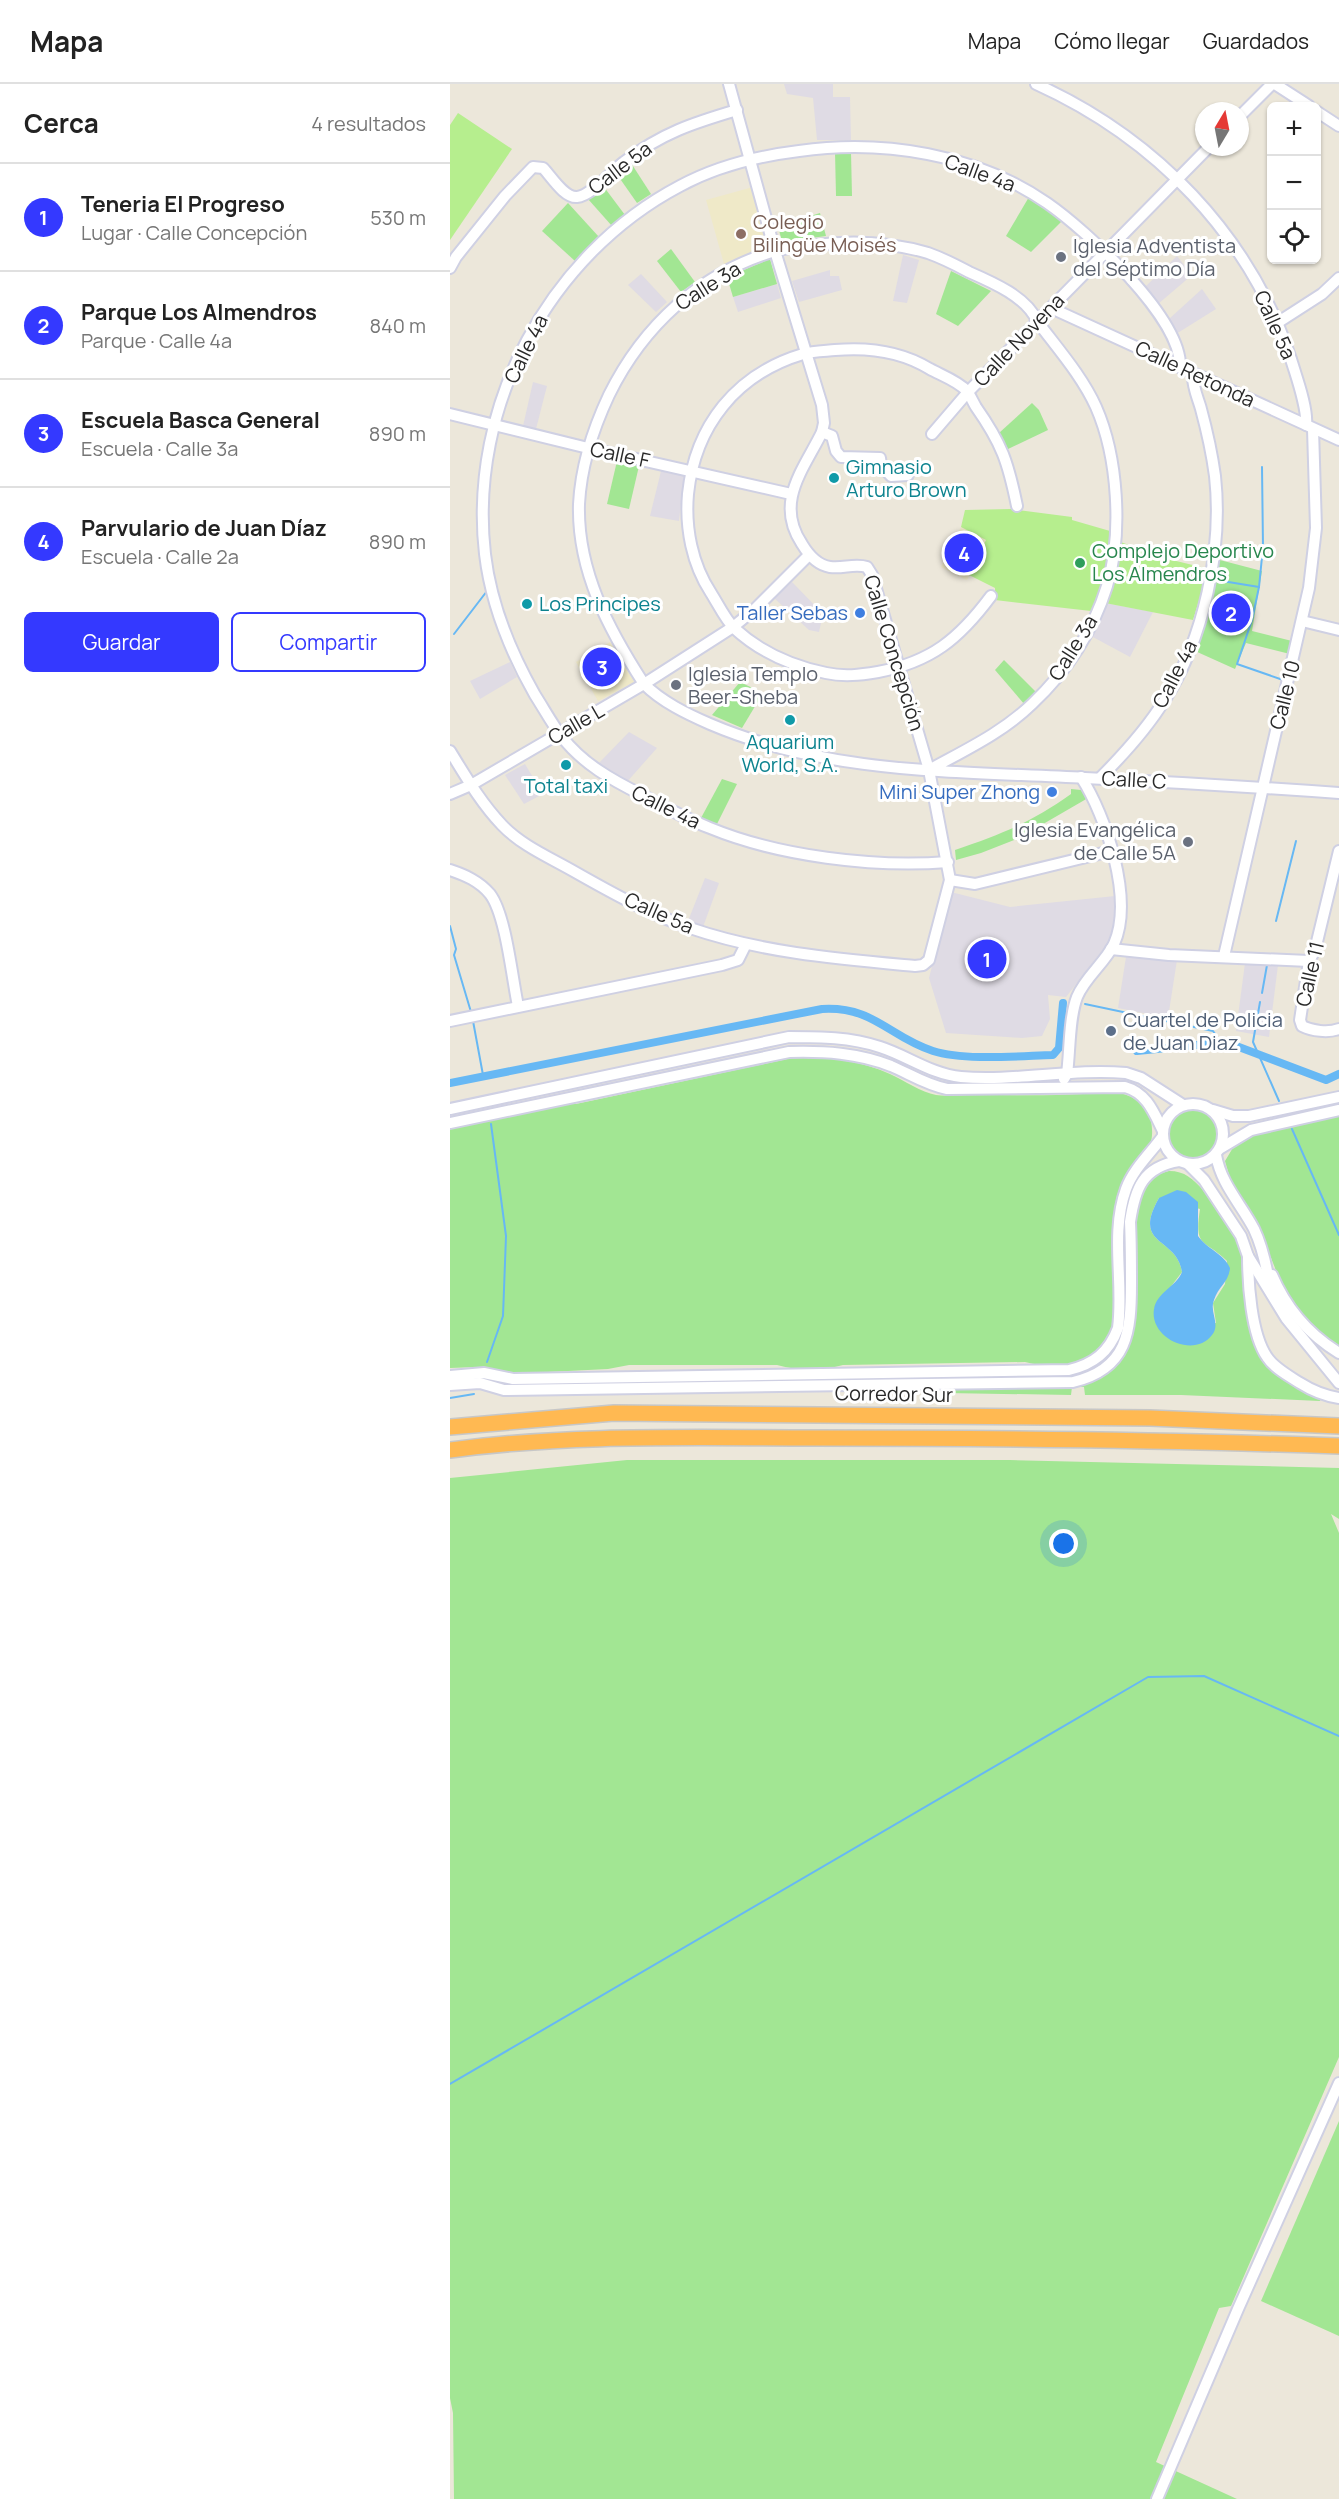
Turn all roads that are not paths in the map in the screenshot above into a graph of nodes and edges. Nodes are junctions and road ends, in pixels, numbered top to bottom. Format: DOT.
graph roads {
  1 [pos="729,84"];
  2 [pos="1036,84"];
  3 [pos="1274,84"];
  4 [pos="1303,102"];
  5 [pos="1249,108"];
  6 [pos="737,110"];
  7 [pos="1321,114"];
  8 [pos="1339,126"];
  9 [pos="1200,156"];
  10 [pos="750,159"];
  11 [pos="1178,178"];
  12 [pos="1106,250"];
  13 [pos="775,251"];
  14 [pos="453,255"];
  15 [pos="450,268"];
  16 [pos="1339,278"];
  17 [pos="1051,308"];
  18 [pos="1037,321"];
  19 [pos="1277,323"];
  20 [pos="805,353"];
  21 [pos="1180,367"];
  22 [pos="1193,374"];
  23 [pos="968,392"];
  24 [pos="450,414"];
  25 [pos="494,424"];
  26 [pos="1310,427"];
  27 [pos="822,432"];
  28 [pos="932,434"];
  29 [pos="1339,441"];
  30 [pos="588,448"];
  31 [pos="690,470"];
  32 [pos="908,476"];
  33 [pos="791,494"];
  34 [pos="1017,506"];
  35 [pos="809,555"];
  36 [pos="991,596"];
  37 [pos="1302,621"];
  38 [pos="733,627"];
  39 [pos="1339,630"];
  40 [pos="900,668"];
  41 [pos="644,684"];
  42 [pos="559,734"];
  43 [pos="450,751"];
  44 [pos="929,770"];
  45 [pos="1081,777"];
  46 [pos="1100,778"];
  47 [pos="471,785"];
  48 [pos="1263,788"];
  49 [pos="1339,793"];
  50 [pos="450,794"];
  51 [pos="1111,851"];
  52 [pos="1339,851"];
  53 [pos="948,862"];
  54 [pos="450,870"];
  55 [pos="950,880"];
  56 [pos="746,944"];
  57 [pos="1111,950"];
  58 [pos="1224,956"];
  59 [pos="1309,961"];
  60 [pos="923,966"];
  61 [pos="518,1006"];
  62 [pos="450,1021"];
  63 [pos="1339,1029"];
  64 [pos="828,1037"];
  65 [pos="688,1058"];
  66 [pos="864,1058"];
  67 [pos="909,1060"];
  68 [pos="623,1071"];
  69 [pos="1067,1074"];
  70 [pos="658,1079"];
  71 [pos="1086,1087"];
  72 [pos="1048,1088"];
  73 [pos="1339,1097"];
  74 [pos="1183,1105"];
  75 [pos="450,1109"];
  76 [pos="1212,1110"];
  77 [pos="1339,1110"];
  78 [pos="450,1123"];
  79 [pos="1163,1133"];
  80 [pos="1218,1151"];
  81 [pos="1184,1163"];
  82 [pos="1248,1256"];
  83 [pos="1265,1260"];
  84 [pos="1270,1295"];
  85 [pos="1339,1353"];
  86 [pos="450,1376"];
  87 [pos="1336,1379"];
  88 [pos="450,1385"];
  89 [pos="1339,1398"];
  90 [pos="1339,1426"];
  91 [pos="450,1427"];
  92 [pos="477,1446"];
  93 [pos="1339,1446"];
  94 [pos="450,1450"];
  95 [pos="450,1455"];
  96 [pos="1339,2083"];
  97 [pos="1157,2499"];
  1 -- 6 [label="street"];
  2 -- 11 [label="street, Calle 5a"];
  3 -- 4 [label="street"];
  3 -- 5 [label="street"];
  6 -- 10 [label="street"];
  6 -- 14 [label="street, Calle 5a"];
  7 -- 8 [label="street"];
  9 -- 11 [label="street, Calle Novena"];
  10 -- 12 [label="street, Calle 4a"];
  10 -- 13 [label="street"];
  10 -- 25 [label="street, Calle 4a"];
  11 -- 12 [label="street, Calle Novena"];
  11 -- 19 [label="street, Calle 5a"];
  12 -- 17 [label="street, Calle Novena"];
  12 -- 21 [label="street, Calle 4a"];
  13 -- 18 [label="street, Calle 3a"];
  13 -- 20 [label="street"];
  13 -- 30 [label="street, Calle 3a"];
  14 -- 15 [label="street, Calle 5a"];
  16 -- 19 [label="street"];
  17 -- 18 [label="street, Calle Novena"];
  17 -- 21 [label="street, Calle Retonda"];
  18 -- 23 [label="street, Calle Novena"];
  18 -- 44 [label="street, Calle 3a"];
  19 -- 26 [label="street, Calle 5a"];
  20 -- 23 [label="street"];
  20 -- 27 [label="street"];
  20 -- 31 [label="street"];
  21 -- 22 [label="street, Calle Retonda"];
  22 -- 26 [label="street, Calle Retonda"];
  22 -- 46 [label="street, Calle 4a"];
  23 -- 28 [label="street, Calle Novena"];
  23 -- 34 [label="street"];
  24 -- 25 [label="street, Calle F"];
  25 -- 30 [label="street, Calle F"];
  25 -- 42 [label="street, Calle 4a"];
  26 -- 29 [label="street, Calle Retonda"];
  26 -- 37 [label="street, Calle 10"];
  27 -- 32 [label="street"];
  27 -- 33 [label="street"];
  30 -- 31 [label="street, Calle F"];
  30 -- 41 [label="street, Calle 3a"];
  31 -- 33 [label="street, Calle F"];
  31 -- 38 [label="street"];
  33 -- 35 [label="street"];
  35 -- 38 [label="street, Calle L"];
  35 -- 40 [label="street, Calle Concepción"];
  36 -- 40 [label="street"];
  37 -- 39 [label="street"];
  37 -- 48 [label="street, Calle 10"];
  38 -- 40 [label="street"];
  38 -- 41 [label="street, Calle L"];
  40 -- 44 [label="street, Calle Concepción"];
  41 -- 42 [label="street, Calle L"];
  41 -- 44 [label="street, Calle 3a"];
  42 -- 47 [label="street, Calle L"];
  42 -- 53 [label="street, Calle 4a"];
  43 -- 47 [label="street, Calle 5a"];
  44 -- 45 [label="street, Calle C"];
  44 -- 53 [label="street, Calle Concepción"];
  45 -- 46 [label="street, Calle C"];
  45 -- 51 [label="street"];
  46 -- 48 [label="street, Calle C"];
  47 -- 50 [label="street, Calle L"];
  47 -- 56 [label="street, Calle 5a"];
  48 -- 49 [label="street, Calle C"];
  48 -- 58 [label="street, Calle 10"];
  51 -- 55 [label="street"];
  51 -- 57 [label="street"];
  52 -- 59 [label="street, Calle 11"];
  53 -- 55 [label="street, Calle Concepción"];
  54 -- 61 [label="street"];
  55 -- 60 [label="street, Calle Concepción"];
  56 -- 60 [label="street, Calle 5a"];
  56 -- 61 [label="street"];
  57 -- 58 [label="street"];
  57 -- 69 [label="street"];
  58 -- 59 [label="street"];
  59 -- 63 [label="street, Calle 11"];
  61 -- 62 [label="street"];
  64 -- 65 [label="street"];
  64 -- 66 [label="street"];
  64 -- 67 [label="street"];
  65 -- 68 [label="street"];
  65 -- 70 [label="street"];
  66 -- 67 [label="street"];
  66 -- 70 [label="street"];
  66 -- 72 [label="street"];
  67 -- 69 [label="street"];
  68 -- 70 [label="street"];
  68 -- 75 [label="street"];
  69 -- 71 [label="street"];
  69 -- 72 [label="street"];
  69 -- 74 [label="street"];
  70 -- 78 [label="street"];
  71 -- 72 [label="street"];
  71 -- 79 [label="street"];
  73 -- 76 [label="street"];
  74 -- 76 [label="street"];
  74 -- 79 [label="street"];
  76 -- 80 [label="street"];
  77 -- 80 [label="street"];
  79 -- 81 [label="street"];
  79 -- 86 [label="street"];
  80 -- 81 [label="street"];
  80 -- 83 [label="street"];
  81 -- 82 [label="street"];
  81 -- 88 [label="street"];
  82 -- 84 [label="street"];
  82 -- 89 [label="street"];
  83 -- 84 [label="street"];
  83 -- 85 [label="street"];
  84 -- 87 [label="street"];
  90 -- 91 [label="highway, Corredor Sur"];
  92 -- 93 [label="highway"];
  92 -- 94 [label="highway"];
  92 -- 95 [label="highway"];
  96 -- 97 [label="street"];
}
